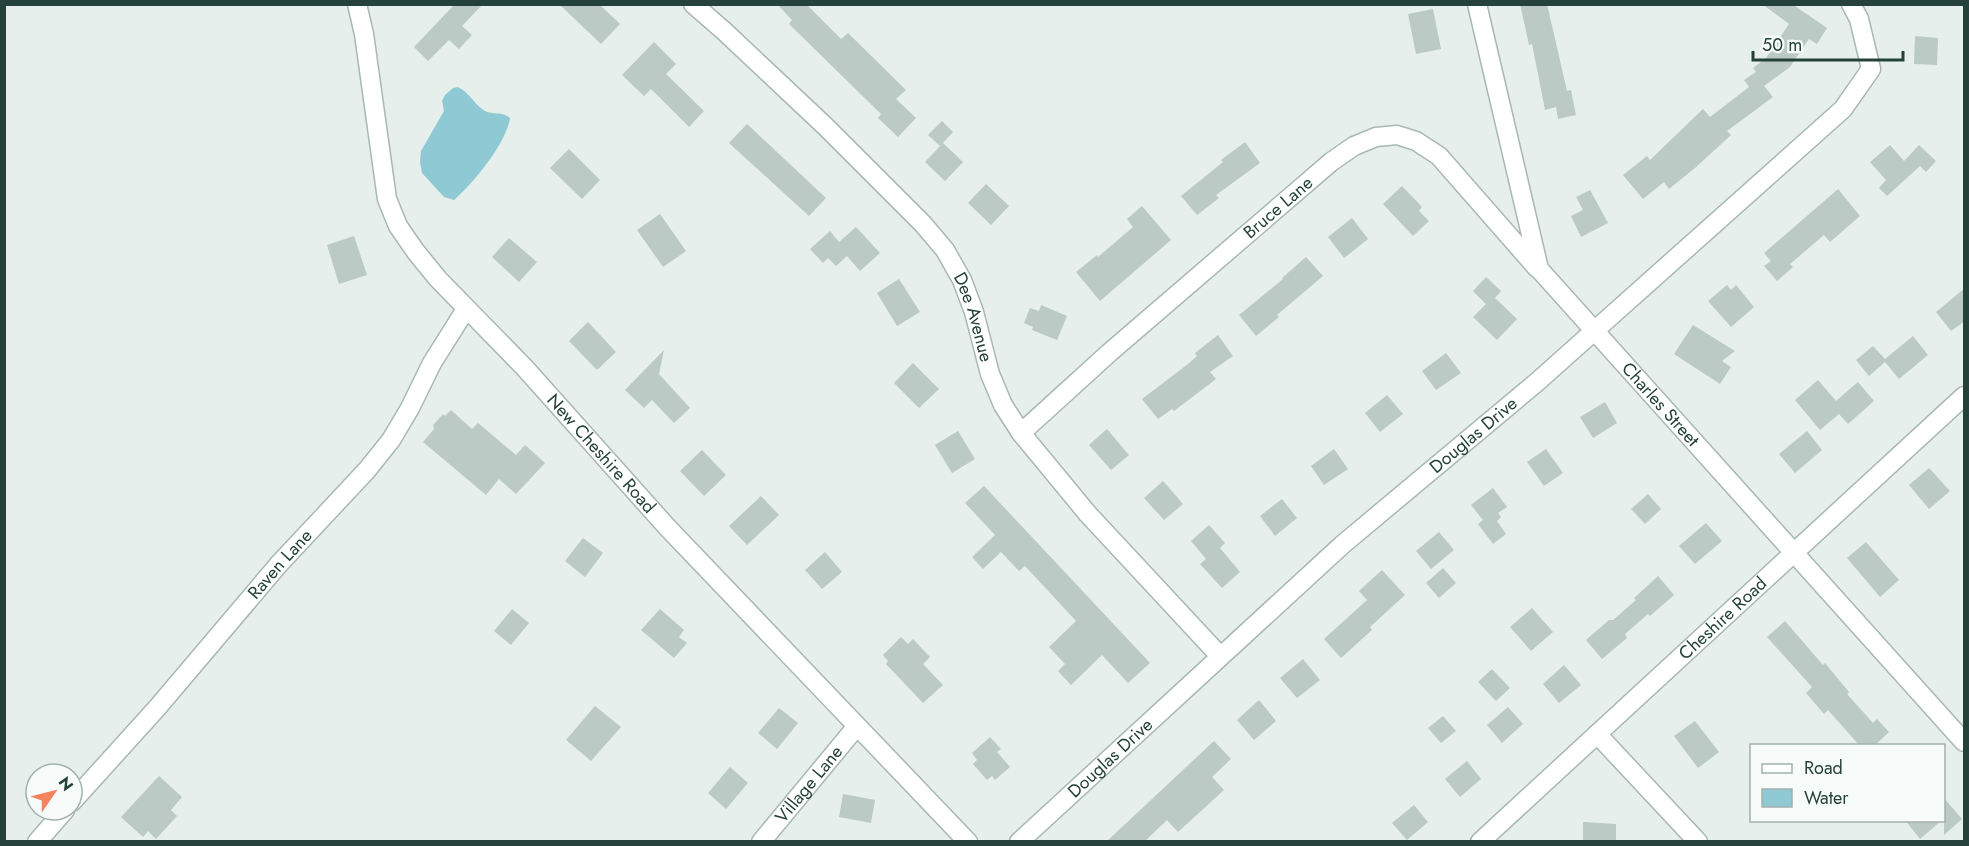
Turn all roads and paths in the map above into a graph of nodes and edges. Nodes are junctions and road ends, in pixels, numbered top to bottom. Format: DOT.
graph roads {
  1 [pos="357,4"];
  2 [pos="693,4"];
  3 [pos="1477,4"];
  4 [pos="1851,4"];
  5 [pos="1539,269"];
  6 [pos="466,309"];
  7 [pos="1593,332"];
  8 [pos="1965,396"];
  9 [pos="1021,433"];
  10 [pos="1794,553"];
  11 [pos="1220,656"];
  12 [pos="857,726"];
  13 [pos="1597,735"];
  14 [pos="1965,742"];
  15 [pos="84,789"];
  16 [pos="54,822"];
  17 [pos="37,842"];
  18 [pos="761,842"];
  19 [pos="968,842"];
  20 [pos="1019,842"];
  21 [pos="1480,842"];
  22 [pos="1698,842"];
  1 -- 6 [label="street, New Cheshire Road"];
  2 -- 9 [label="street, Dee Avenue"];
  3 -- 5 [label="street, Charles Street"];
  4 -- 7 [label="street, Douglas Drive"];
  5 -- 7 [label="street, Charles Street"];
  5 -- 9 [label="street, Bruce Lane"];
  6 -- 12 [label="street, New Cheshire Road"];
  6 -- 15 [label="street, Raven Lane"];
  7 -- 10 [label="street, Charles Street"];
  7 -- 11 [label="street, Douglas Drive"];
  8 -- 10 [label="street, Cheshire Road"];
  9 -- 11 [label="street, Dee Avenue"];
  10 -- 13 [label="street, Cheshire Road"];
  10 -- 14 [label="street, Charles Street"];
  11 -- 20 [label="street, Douglas Drive"];
  12 -- 18 [label="street, Village Lane"];
  12 -- 19 [label="street, New Cheshire Road"];
  13 -- 21 [label="street, Cheshire Road"];
  13 -- 22 [label="street"];
  16 -- 17 [label="street"];
}
